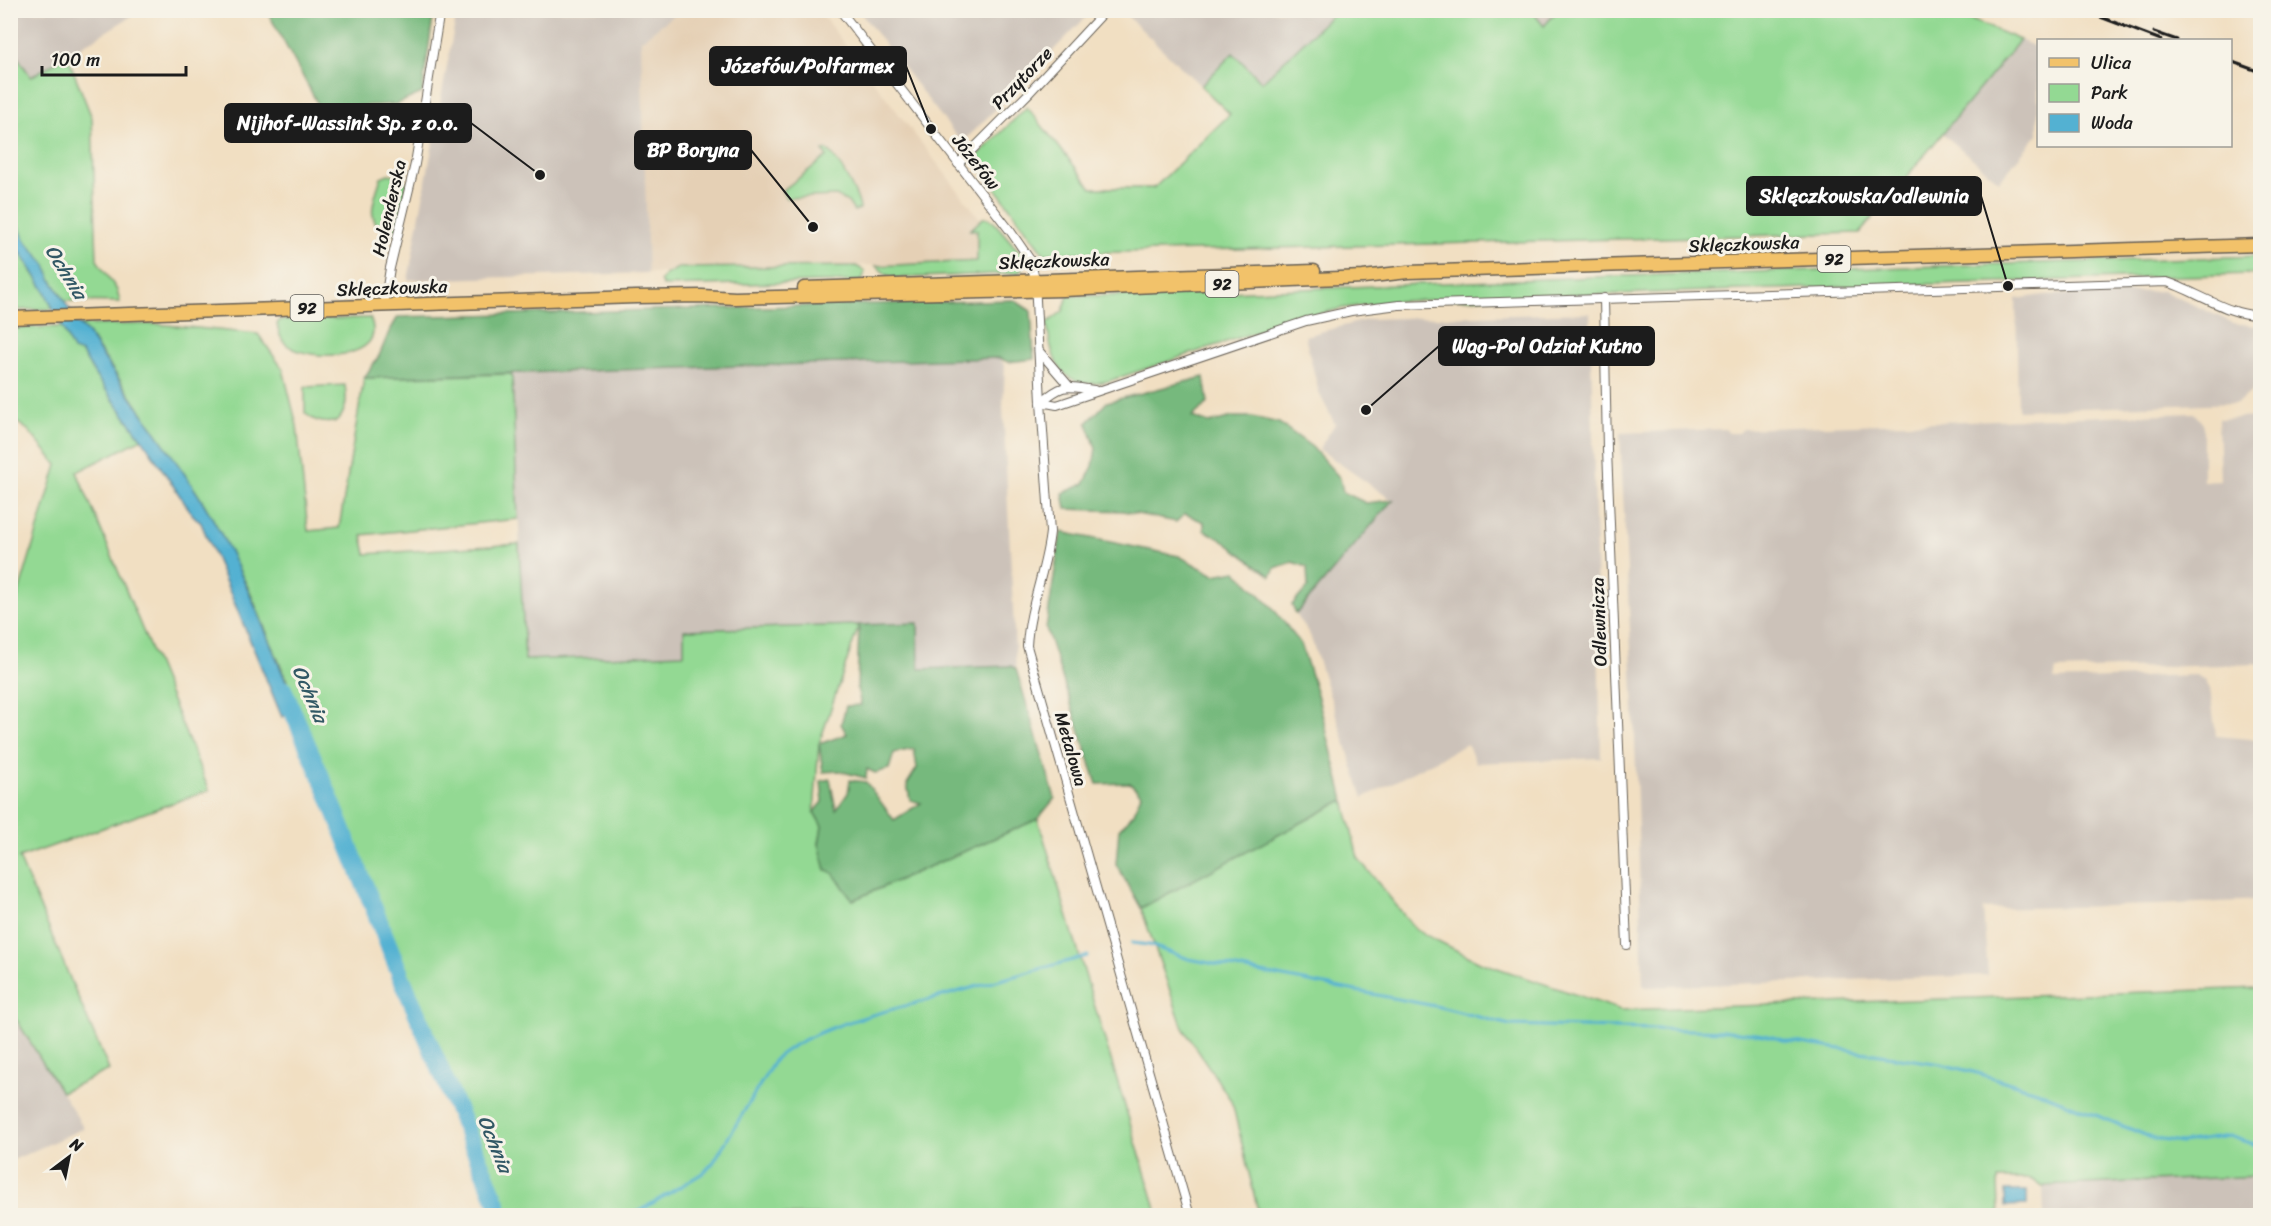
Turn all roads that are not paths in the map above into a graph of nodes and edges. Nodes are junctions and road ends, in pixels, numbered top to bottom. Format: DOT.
graph roads {
  1 [pos="440,10"];
  2 [pos="840,10"];
  3 [pos="1106,10"];
  4 [pos="958,165"];
  5 [pos="2260,245"];
  6 [pos="1035,285"];
  7 [pos="1604,297"];
  8 [pos="384,306"];
  9 [pos="2260,314"];
  10 [pos="15,318"];
  11 [pos="1039,351"];
  12 [pos="1069,386"];
  13 [pos="1096,390"];
  14 [pos="1041,402"];
  15 [pos="1627,945"];
  16 [pos="1190,1215"];
  1 -- 8 [label="street, Holenderska"];
  2 -- 4 [label="street, Józefów"];
  3 -- 4 [label="street, Przytorze"];
  4 -- 6 [label="street, Józefów"];
  5 -- 6 [label="main road, Sklęczkowska / 92"];
  6 -- 8 [label="main road, Sklęczkowska / 92"];
  6 -- 11 [label="street, Metalowa"];
  7 -- 9 [label="street"];
  7 -- 13 [label="street"];
  7 -- 15 [label="street, Odlewnicza"];
  8 -- 10 [label="main road, Sklęczkowska / 92"];
  11 -- 12 [label="street"];
  11 -- 14 [label="street, Metalowa"];
  12 -- 13 [label="street"];
  12 -- 14 [label="street"];
  13 -- 14 [label="street"];
  14 -- 16 [label="street, Metalowa"];
}
